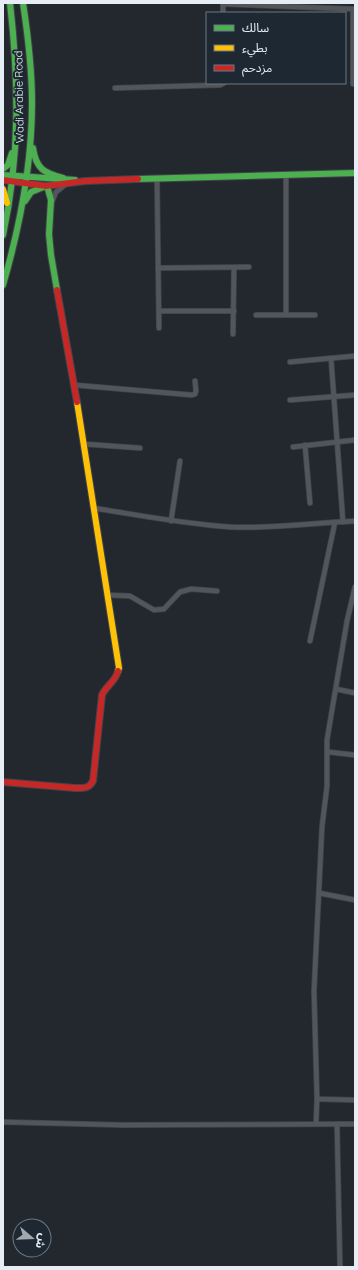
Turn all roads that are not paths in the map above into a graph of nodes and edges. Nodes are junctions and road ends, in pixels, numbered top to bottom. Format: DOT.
graph roads {
  1 [pos="10,3"];
  2 [pos="23,3"];
  3 [pos="354,3"];
  4 [pos="223,4"];
  5 [pos="281,4"];
  6 [pos="353,9"];
  7 [pos="223,84"];
  8 [pos="353,84"];
  9 [pos="115,88"];
  10 [pos="32,133"];
  11 [pos="16,135"];
  12 [pos="3,169"];
  13 [pos="355,173"];
  14 [pos="3,175"];
  15 [pos="286,175"];
  16 [pos="27,177"];
  17 [pos="158,178"];
  18 [pos="13,179"];
  19 [pos="3,180"];
  20 [pos="65,181"];
  21 [pos="26,184"];
  22 [pos="46,186"];
  23 [pos="3,189"];
  24 [pos="51,206"];
  25 [pos="21,209"];
  26 [pos="8,212"];
  27 [pos="3,235"];
  28 [pos="249,267"];
  29 [pos="158,268"];
  30 [pos="234,268"];
  31 [pos="3,284"];
  32 [pos="159,311"];
  33 [pos="234,311"];
  34 [pos="256,315"];
  35 [pos="286,315"];
  36 [pos="315,315"];
  37 [pos="159,328"];
  38 [pos="233,334"];
  39 [pos="355,356"];
  40 [pos="331,358"];
  41 [pos="290,362"];
  42 [pos="195,381"];
  43 [pos="74,385"];
  44 [pos="355,395"];
  45 [pos="334,397"];
  46 [pos="290,400"];
  47 [pos="355,440"];
  48 [pos="337,441"];
  49 [pos="84,444"];
  50 [pos="305,445"];
  51 [pos="293,447"];
  52 [pos="140,448"];
  53 [pos="180,461"];
  54 [pos="310,503"];
  55 [pos="93,508"];
  56 [pos="171,521"];
  57 [pos="355,521"];
  58 [pos="335,522"];
  59 [pos="343,522"];
  60 [pos="355,587"];
  61 [pos="217,591"];
  62 [pos="107,595"];
  63 [pos="310,642"];
  64 [pos="336,689"];
  65 [pos="355,693"];
  66 [pos="328,752"];
  67 [pos="355,755"];
  68 [pos="3,782"];
  69 [pos="319,893"];
  70 [pos="355,900"];
  71 [pos="317,1100"];
  72 [pos="355,1100"];
  73 [pos="3,1122"];
  74 [pos="316,1124"];
  75 [pos="337,1124"];
  76 [pos="355,1124"];
  77 [pos="340,1267"];
  1 -- 11 [label="main road, Wadi Arabie Road"];
  2 -- 10 [label="main road, Wadi Arabie Road"];
  3 -- 6 [label="street"];
  4 -- 5 [label="street"];
  5 -- 6 [label="street"];
  6 -- 8 [label="street"];
  7 -- 9 [label="street"];
  10 -- 16 [label="main road, Wadi Arabie Road"];
  10 -- 20 [label="main road"];
  11 -- 12 [label="main road"];
  11 -- 18 [label="main road, Wadi Arabie Road"];
  13 -- 15 [label="main road"];
  14 -- 18 [label="main road"];
  15 -- 17 [label="main road"];
  15 -- 35 [label="street"];
  16 -- 18 [label="main road"];
  16 -- 20 [label="main road"];
  16 -- 21 [label="main road, Wadi Arabie Road"];
  17 -- 20 [label="main road"];
  17 -- 29 [label="street"];
  18 -- 19 [label="main road"];
  18 -- 21 [label="main road"];
  18 -- 26 [label="main road, Wadi Arabie Road"];
  20 -- 22 [label="main road"];
  20 -- 24 [label="street"];
  21 -- 22 [label="main road"];
  21 -- 25 [label="main road, Wadi Arabie Road"];
  22 -- 24 [label="main road"];
  22 -- 25 [label="main road"];
  23 -- 26 [label="main road"];
  24 -- 43 [label="main road"];
  25 -- 31 [label="main road, Wadi Arabie Road"];
  26 -- 27 [label="main road, Wadi Arabie Road"];
  28 -- 30 [label="street"];
  29 -- 30 [label="street"];
  29 -- 32 [label="street"];
  30 -- 33 [label="street"];
  32 -- 33 [label="street"];
  32 -- 37 [label="street"];
  33 -- 38 [label="street"];
  34 -- 35 [label="street"];
  35 -- 36 [label="street"];
  39 -- 40 [label="street"];
  40 -- 41 [label="street"];
  40 -- 45 [label="street"];
  42 -- 43 [label="street"];
  43 -- 49 [label="main road"];
  44 -- 45 [label="street"];
  45 -- 46 [label="street"];
  45 -- 48 [label="street"];
  47 -- 48 [label="street"];
  48 -- 50 [label="street"];
  48 -- 59 [label="street"];
  49 -- 52 [label="street"];
  49 -- 55 [label="main road"];
  50 -- 51 [label="street"];
  50 -- 54 [label="street"];
  53 -- 56 [label="street"];
  55 -- 56 [label="street"];
  55 -- 62 [label="main road"];
  56 -- 58 [label="street"];
  57 -- 59 [label="street"];
  58 -- 59 [label="street"];
  58 -- 63 [label="street"];
  60 -- 64 [label="street"];
  61 -- 62 [label="street"];
  62 -- 68 [label="main road"];
  64 -- 65 [label="street"];
  64 -- 66 [label="street"];
  66 -- 67 [label="street"];
  66 -- 69 [label="street"];
  69 -- 70 [label="street"];
  69 -- 71 [label="street"];
  71 -- 72 [label="street"];
  71 -- 74 [label="street"];
  73 -- 74 [label="street"];
  74 -- 75 [label="street"];
  75 -- 76 [label="street"];
  75 -- 77 [label="street"];
}
